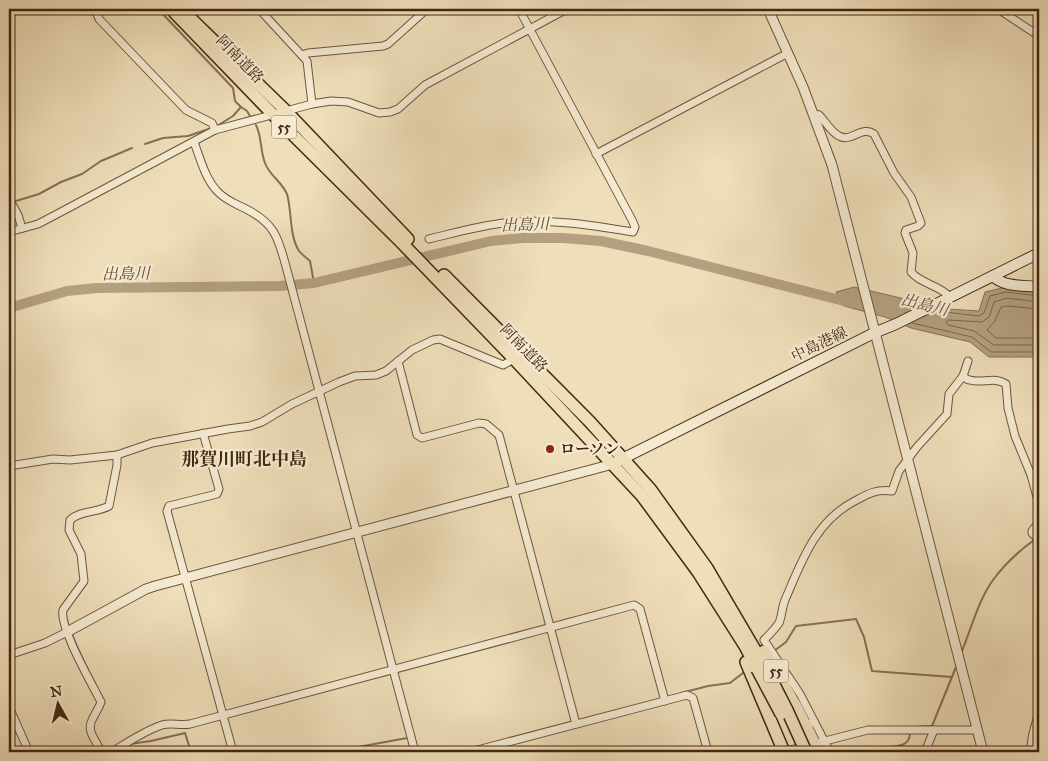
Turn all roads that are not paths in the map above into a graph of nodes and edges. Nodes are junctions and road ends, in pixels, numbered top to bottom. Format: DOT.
graph roads {
  1 [pos="103,9"];
  2 [pos="171,9"];
  3 [pos="181,9"];
  4 [pos="259,9"];
  5 [pos="427,9"];
  6 [pos="519,9"];
  7 [pos="567,9"];
  8 [pos="768,9"];
  9 [pos="998,9"];
  10 [pos="529,29"];
  11 [pos="1039,36"];
  12 [pos="788,53"];
  13 [pos="302,55"];
  14 [pos="312,104"];
  15 [pos="286,111"];
  16 [pos="272,114"];
  17 [pos="814,114"];
  18 [pos="215,130"];
  19 [pos="194,142"];
  20 [pos="596,154"];
  21 [pos="9,199"];
  22 [pos="22,228"];
  23 [pos="9,232"];
  24 [pos="429,239"];
  25 [pos="405,241"];
  26 [pos="1039,253"];
  27 [pos="436,272"];
  28 [pos="994,276"];
  29 [pos="1039,287"];
  30 [pos="950,297"];
  31 [pos="874,333"];
  32 [pos="514,359"];
  33 [pos="398,361"];
  34 [pos="968,361"];
  35 [pos="963,376"];
  36 [pos="319,391"];
  37 [pos="203,434"];
  38 [pos="117,455"];
  39 [pos="624,458"];
  40 [pos="907,460"];
  41 [pos="613,464"];
  42 [pos="9,466"];
  43 [pos="513,491"];
  44 [pos="1039,504"];
  45 [pos="1039,522"];
  46 [pos="356,532"];
  47 [pos="1039,540"];
  48 [pos="185,577"];
  49 [pos="720,598"];
  50 [pos="550,628"];
  51 [pos="67,632"];
  52 [pos="9,655"];
  53 [pos="760,667"];
  54 [pos="394,669"];
  55 [pos="664,699"];
  56 [pos="9,707"];
  57 [pos="1039,712"];
  58 [pos="222,714"];
  59 [pos="575,722"];
  60 [pos="810,724"];
  61 [pos="932,730"];
  62 [pos="977,730"];
  63 [pos="820,746"];
  64 [pos="29,752"];
  65 [pos="101,752"];
  66 [pos="112,752"];
  67 [pos="233,752"];
  68 [pos="415,752"];
  69 [pos="470,752"];
  70 [pos="708,752"];
  71 [pos="783,752"];
  72 [pos="798,752"];
  73 [pos="806,752"];
  74 [pos="830,752"];
  75 [pos="925,752"];
  76 [pos="983,752"];
  77 [pos="1030,752"];
  1 -- 18 [label="street"];
  2 -- 16 [label="highway, 阿南道路 / 55"];
  3 -- 15 [label="highway, 阿南道路 / 55"];
  4 -- 13 [label="street"];
  5 -- 13 [label="street"];
  6 -- 10 [label="street"];
  7 -- 10 [label="street"];
  8 -- 12 [label="street"];
  9 -- 11 [label="street"];
  10 -- 14 [label="street"];
  10 -- 20 [label="street"];
  12 -- 17 [label="street"];
  12 -- 20 [label="street"];
  13 -- 14 [label="street"];
  14 -- 15 [label="street"];
  15 -- 16 [label="street"];
  15 -- 25 [label="highway, 阿南道路 / 55"];
  16 -- 18 [label="street"];
  16 -- 25 [label="highway, 阿南道路 / 55"];
  17 -- 30 [label="street"];
  17 -- 31 [label="street"];
  18 -- 19 [label="street"];
  19 -- 22 [label="street"];
  19 -- 36 [label="street"];
  20 -- 24 [label="street"];
  21 -- 22 [label="street"];
  22 -- 23 [label="street"];
  25 -- 27 [label="highway, 阿南道路 / 55"];
  26 -- 28 [label="main road, 中島港線"];
  27 -- 32 [label="highway, 阿南道路 / 55"];
  27 -- 39 [label="highway, 阿南道路 / 55"];
  28 -- 29 [label="main road"];
  28 -- 30 [label="main road, 中島港線"];
  30 -- 31 [label="main road, 中島港線"];
  31 -- 39 [label="main road, 中島港線"];
  31 -- 40 [label="street"];
  32 -- 33 [label="street"];
  32 -- 41 [label="highway, 阿南道路 / 55"];
  33 -- 36 [label="street"];
  33 -- 43 [label="street"];
  34 -- 35 [label="street"];
  35 -- 40 [label="street"];
  35 -- 44 [label="street"];
  36 -- 37 [label="street"];
  36 -- 46 [label="street"];
  37 -- 38 [label="street"];
  37 -- 48 [label="street"];
  38 -- 42 [label="street"];
  38 -- 51 [label="street"];
  39 -- 41 [label="main road, 中島港線"];
  39 -- 49 [label="highway, 阿南道路 / 55"];
  40 -- 60 [label="street"];
  40 -- 62 [label="street"];
  41 -- 43 [label="street"];
  41 -- 49 [label="highway, 阿南道路 / 55"];
  43 -- 46 [label="street"];
  43 -- 50 [label="street"];
  45 -- 47 [label="street"];
  46 -- 48 [label="street"];
  46 -- 54 [label="street"];
  48 -- 51 [label="street"];
  48 -- 58 [label="street"];
  49 -- 53 [label="highway, 阿南道路 / 55"];
  49 -- 60 [label="highway, 55"];
  49 -- 71 [label="highway, 55"];
  50 -- 54 [label="street"];
  50 -- 55 [label="street"];
  50 -- 59 [label="street"];
  51 -- 52 [label="street"];
  51 -- 65 [label="street"];
  53 -- 72 [label="highway, 阿南道路 / 55, bridge"];
  53 -- 73 [label="highway, 阿南道路 / 55, bridge"];
  54 -- 58 [label="street"];
  54 -- 68 [label="street"];
  55 -- 59 [label="street"];
  55 -- 70 [label="street"];
  56 -- 64 [label="street"];
  57 -- 77 [label="street"];
  58 -- 66 [label="street"];
  58 -- 67 [label="street"];
  59 -- 69 [label="street"];
  60 -- 63 [label="highway, 55"];
  61 -- 62 [label="street"];
  61 -- 63 [label="street"];
  61 -- 75 [label="street"];
  62 -- 76 [label="street"];
  63 -- 71 [label="street"];
  63 -- 74 [label="street"];
}
